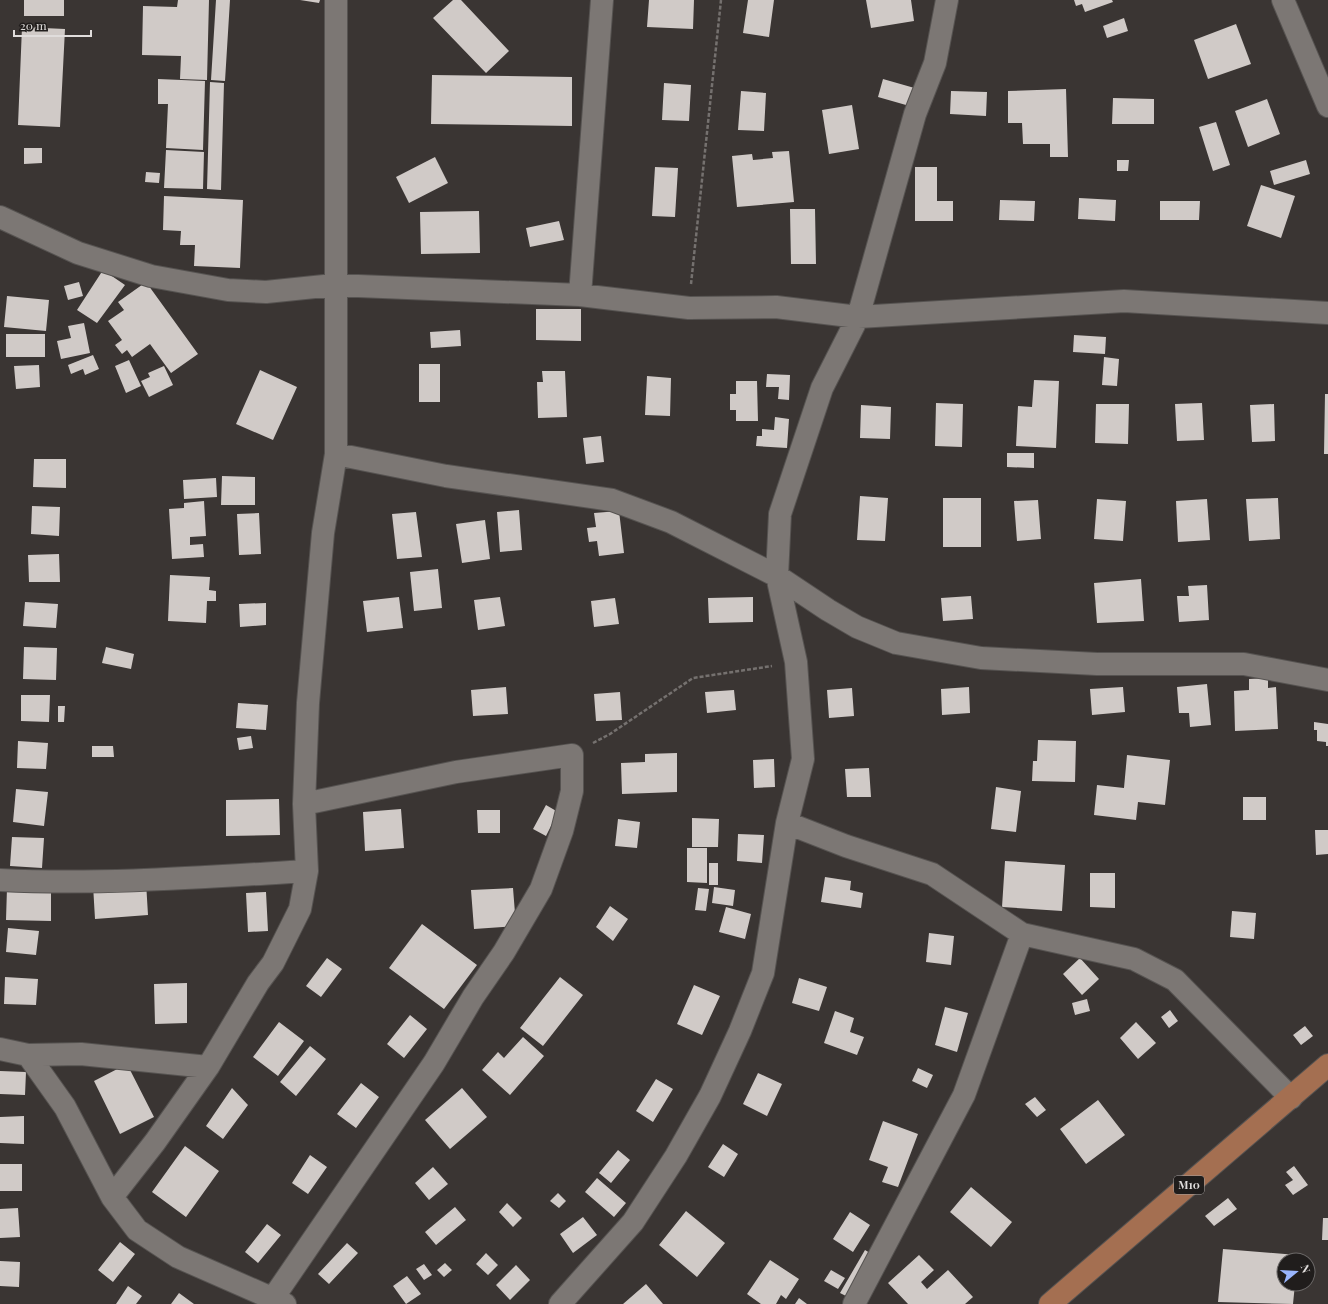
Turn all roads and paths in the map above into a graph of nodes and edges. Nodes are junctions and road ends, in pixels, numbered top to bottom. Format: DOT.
graph roads {
  1 [pos="336,0"];
  2 [pos="602,0"];
  3 [pos="721,0"];
  4 [pos="947,0"];
  5 [pos="1282,0"];
  6 [pos="1328,106"];
  7 [pos="0,217"];
  8 [pos="334,285"];
  9 [pos="580,295"];
  10 [pos="689,308"];
  11 [pos="1328,313"];
  12 [pos="858,316"];
  13 [pos="336,454"];
  14 [pos="777,576"];
  15 [pos="796,662"];
  16 [pos="1328,680"];
  17 [pos="572,755"];
  18 [pos="304,804"];
  19 [pos="787,823"];
  20 [pos="308,871"];
  21 [pos="0,880"];
  22 [pos="1022,934"];
  23 [pos="0,1049"];
  24 [pos="28,1055"];
  25 [pos="1328,1066"];
  26 [pos="208,1067"];
  27 [pos="1291,1098"];
  28 [pos="112,1197"];
  29 [pos="276,1302"];
  30 [pos="560,1304"];
  31 [pos="854,1304"];
  32 [pos="1050,1304"];
  1 -- 8 [label="street"];
  2 -- 9 [label="street"];
  3 -- 10 [label="path"];
  4 -- 12 [label="street"];
  5 -- 6 [label="street"];
  7 -- 8 [label="street"];
  8 -- 9 [label="street"];
  8 -- 13 [label="street"];
  9 -- 10 [label="street"];
  10 -- 12 [label="street"];
  11 -- 12 [label="street"];
  12 -- 14 [label="street"];
  13 -- 14 [label="street"];
  13 -- 18 [label="street"];
  14 -- 15 [label="street"];
  14 -- 16 [label="street"];
  15 -- 17 [label="path"];
  15 -- 19 [label="street"];
  17 -- 18 [label="street"];
  17 -- 29 [label="street"];
  18 -- 20 [label="street"];
  19 -- 22 [label="street"];
  19 -- 30 [label="street"];
  20 -- 21 [label="street"];
  20 -- 26 [label="street"];
  22 -- 27 [label="street"];
  22 -- 31 [label="street"];
  23 -- 24 [label="street"];
  24 -- 26 [label="street"];
  24 -- 28 [label="street"];
  25 -- 27 [label="main road, M10"];
  26 -- 28 [label="street"];
  27 -- 32 [label="main road, M10"];
  28 -- 29 [label="street"];
}
